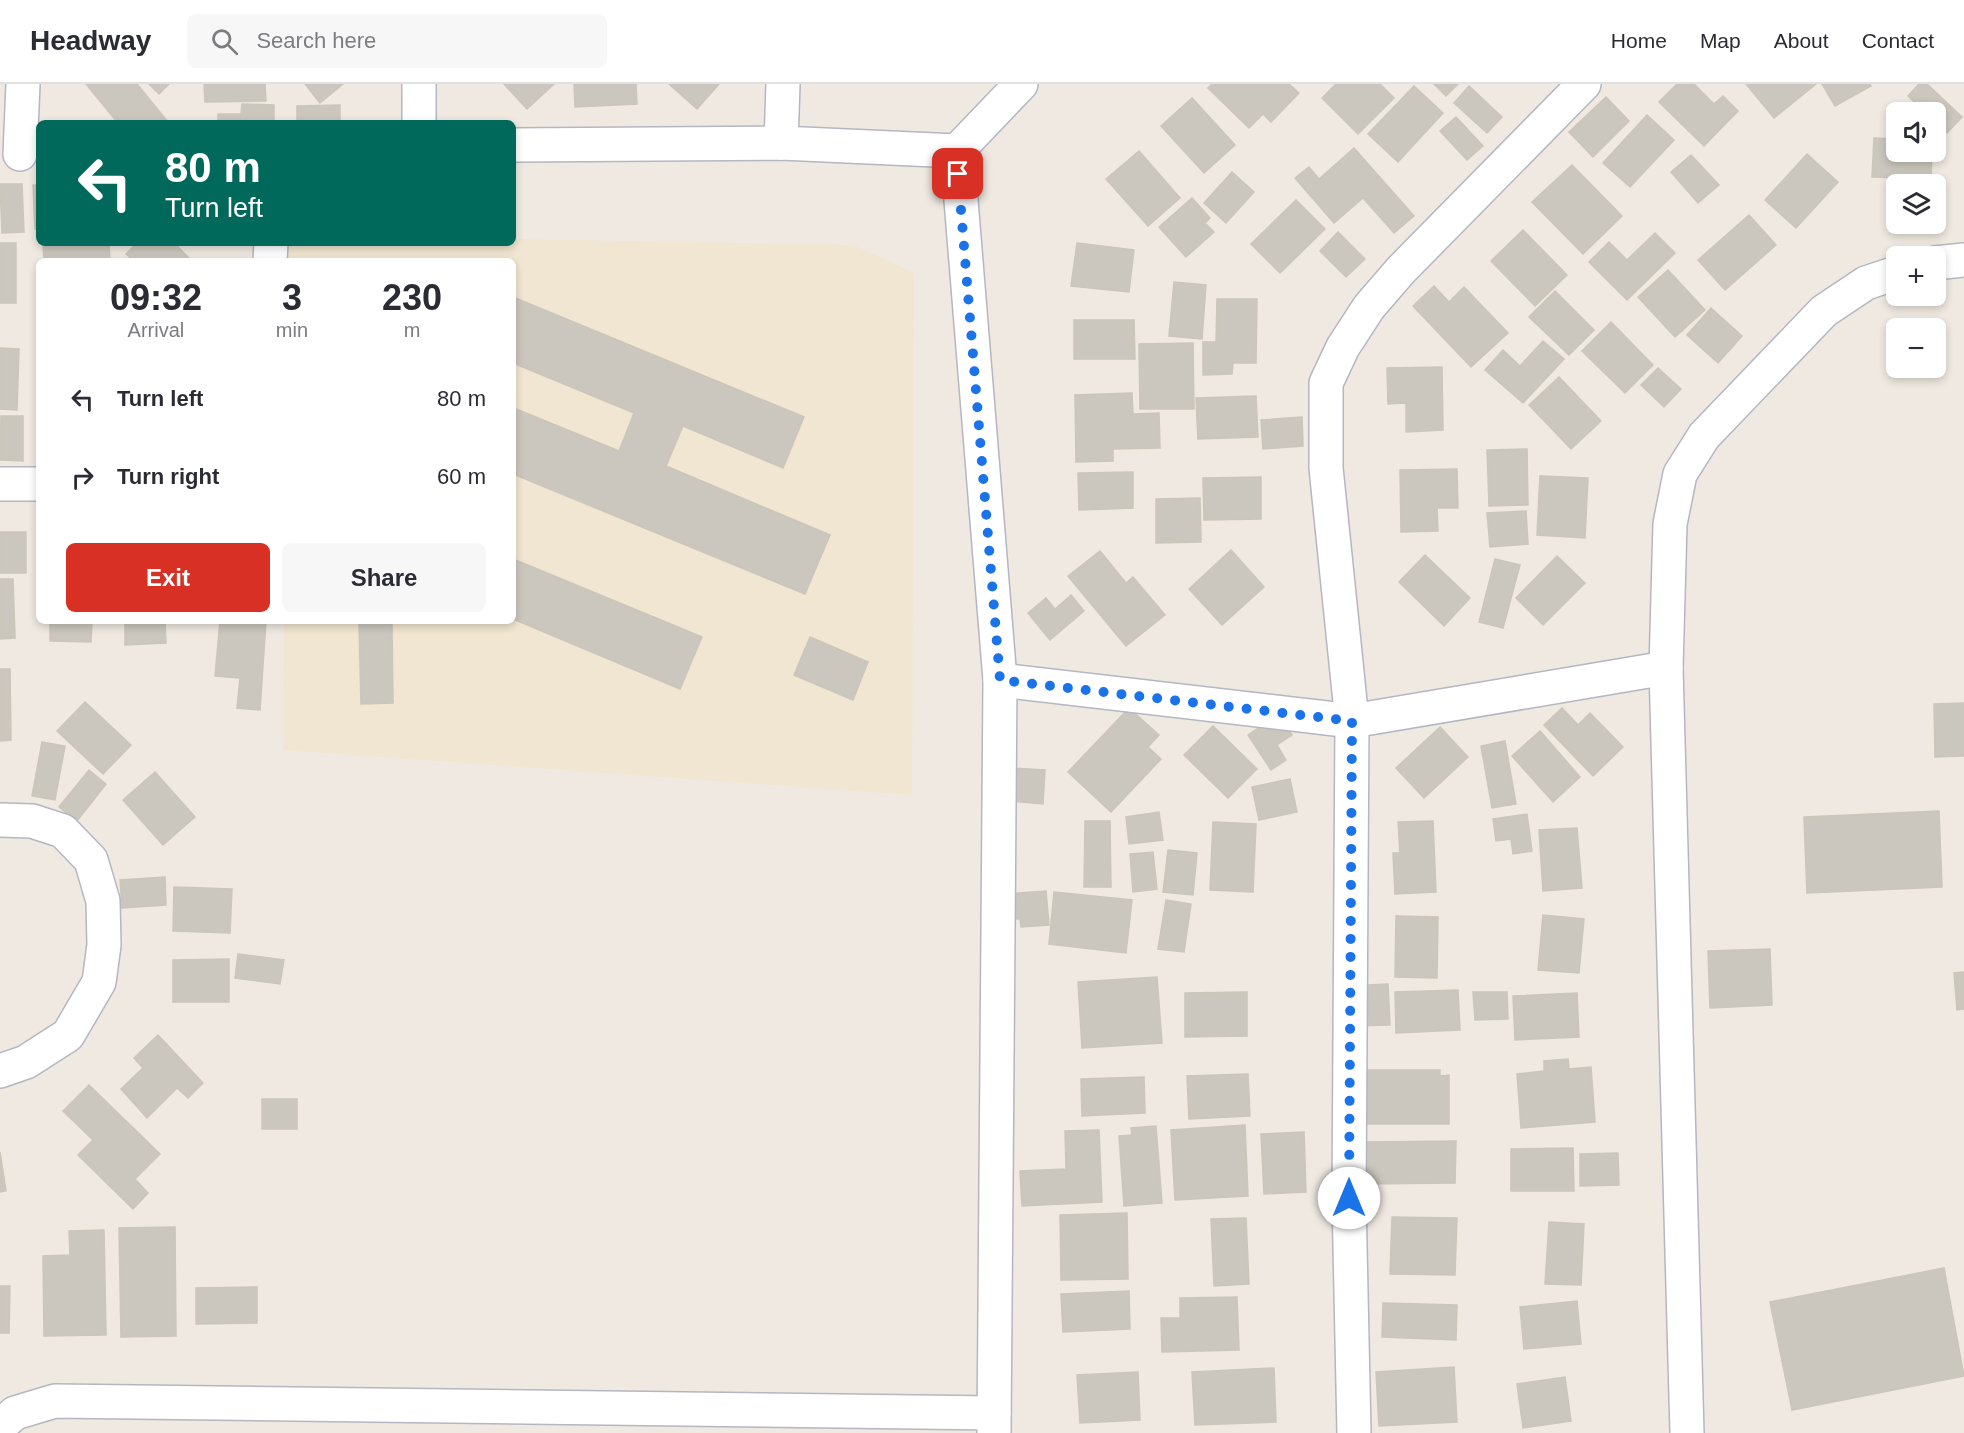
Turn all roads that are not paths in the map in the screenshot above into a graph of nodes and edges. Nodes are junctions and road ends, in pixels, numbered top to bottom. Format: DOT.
graph roads {
  1 [pos="23,84"];
  2 [pos="419,84"];
  3 [pos="783,84"];
  4 [pos="1021,84"];
  5 [pos="1584,84"];
  6 [pos="419,120"];
  7 [pos="781,143"];
  8 [pos="516,145"];
  9 [pos="957,151"];
  10 [pos="20,154"];
  11 [pos="1964,260"];
  12 [pos="1946,262"];
  13 [pos="1886,276"];
  14 [pos="0,484"];
  15 [pos="36,484"];
  16 [pos="1666,668"];
  17 [pos="1000,680"];
  18 [pos="1352,721"];
  19 [pos="0,820"];
  20 [pos="0,1071"];
  21 [pos="994,1423"];
  22 [pos="0,1426"];
  23 [pos="1354,1433"];
  24 [pos="1688,1433"];
  1 -- 10 [label="street"];
  2 -- 6 [label="street"];
  3 -- 7 [label="street"];
  4 -- 9 [label="street"];
  5 -- 18 [label="street"];
  7 -- 8 [label="street"];
  7 -- 9 [label="street"];
  9 -- 17 [label="street"];
  11 -- 12 [label="street"];
  13 -- 16 [label="street"];
  14 -- 15 [label="street"];
  16 -- 18 [label="street"];
  16 -- 24 [label="street"];
  17 -- 18 [label="street"];
  17 -- 21 [label="street"];
  18 -- 23 [label="street"];
  19 -- 20 [label="street"];
  21 -- 22 [label="street"];
}
